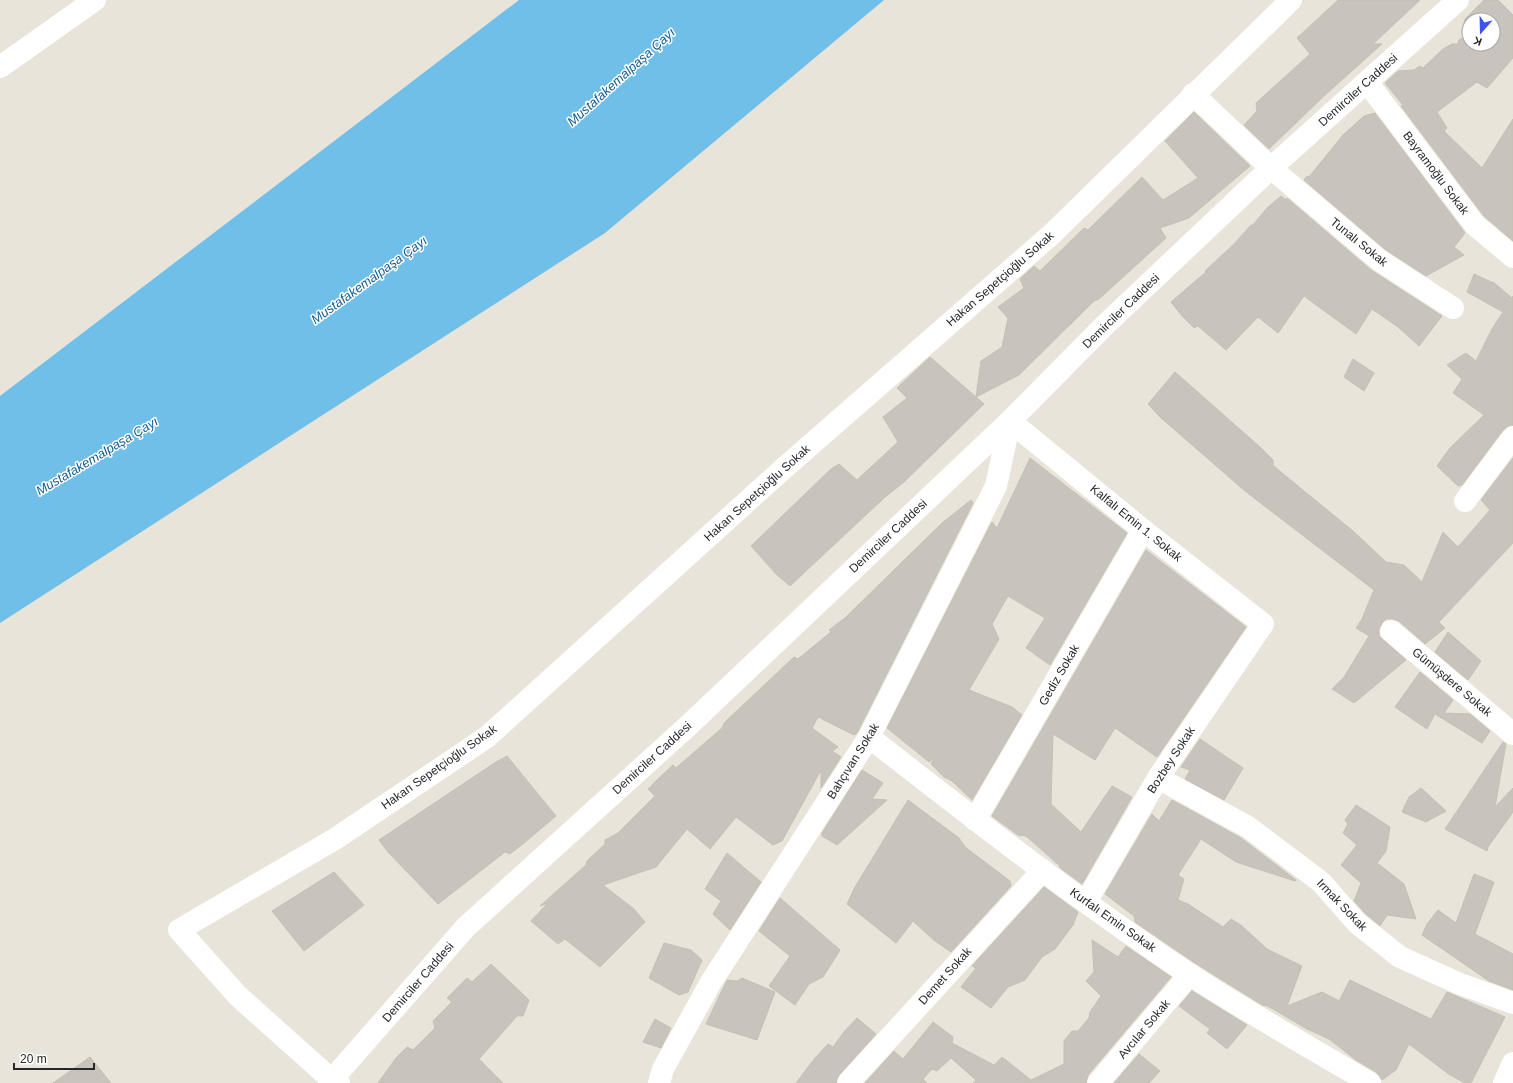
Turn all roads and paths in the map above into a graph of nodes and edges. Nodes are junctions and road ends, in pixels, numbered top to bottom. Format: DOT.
graph roads {
  1 [pos="95,0"];
  2 [pos="1291,0"];
  3 [pos="1458,0"];
  4 [pos="0,67"];
  5 [pos="1367,82"];
  6 [pos="1193,94"];
  7 [pos="1271,168"];
  8 [pos="1513,257"];
  9 [pos="1453,308"];
  10 [pos="1010,421"];
  11 [pos="1513,437"];
  12 [pos="1465,501"];
  13 [pos="1143,530"];
  14 [pos="1263,624"];
  15 [pos="1391,631"];
  16 [pos="1513,734"];
  17 [pos="869,738"];
  18 [pos="1158,778"];
  19 [pos="975,820"];
  20 [pos="1043,870"];
  21 [pos="1086,902"];
  22 [pos="1190,974"];
  23 [pos="1513,1003"];
  24 [pos="1513,1063"];
  25 [pos="333,1082"];
  26 [pos="660,1083"];
  27 [pos="848,1083"];
  28 [pos="1098,1083"];
  29 [pos="1370,1083"];
  30 [pos="1504,1083"];
  1 -- 4 [label="street"];
  2 -- 6 [label="street, Hakan Sepetçioğlu Sokak"];
  3 -- 5 [label="street, Demirciler Caddesi"];
  5 -- 7 [label="street, Demirciler Caddesi"];
  5 -- 8 [label="street, Bayramoğlu Sokak"];
  6 -- 7 [label="street, Tunalı Sokak"];
  6 -- 25 [label="street, Hakan Sepetçioğlu Sokak"];
  7 -- 9 [label="street, Tunalı Sokak"];
  7 -- 10 [label="street, Demirciler Caddesi"];
  10 -- 13 [label="street, Kalfalı Emin 1. Sokak"];
  10 -- 17 [label="street, Bahçıvan Sokak"];
  10 -- 25 [label="street, Demirciler Caddesi"];
  11 -- 12 [label="street"];
  13 -- 14 [label="street, Kalfalı Emin 1. Sokak"];
  13 -- 19 [label="street, Gediz Sokak"];
  14 -- 18 [label="street, Bozbey Sokak"];
  15 -- 16 [label="street, Gümüşdere Sokak"];
  17 -- 19 [label="street, Kurfalı Emin Sokak"];
  17 -- 26 [label="street, Bahçıvan Sokak"];
  18 -- 21 [label="street, Bozbey Sokak"];
  18 -- 23 [label="street, Irmak Sokak"];
  19 -- 20 [label="street, Kurfalı Emin Sokak"];
  20 -- 21 [label="street, Kurfalı Emin Sokak"];
  20 -- 27 [label="street, Demet Sokak"];
  21 -- 22 [label="street, Kurfalı Emin Sokak"];
  22 -- 28 [label="street, Avcılar Sokak"];
  22 -- 29 [label="street, Kurfalı Emin Sokak"];
  24 -- 30 [label="street"];
}
